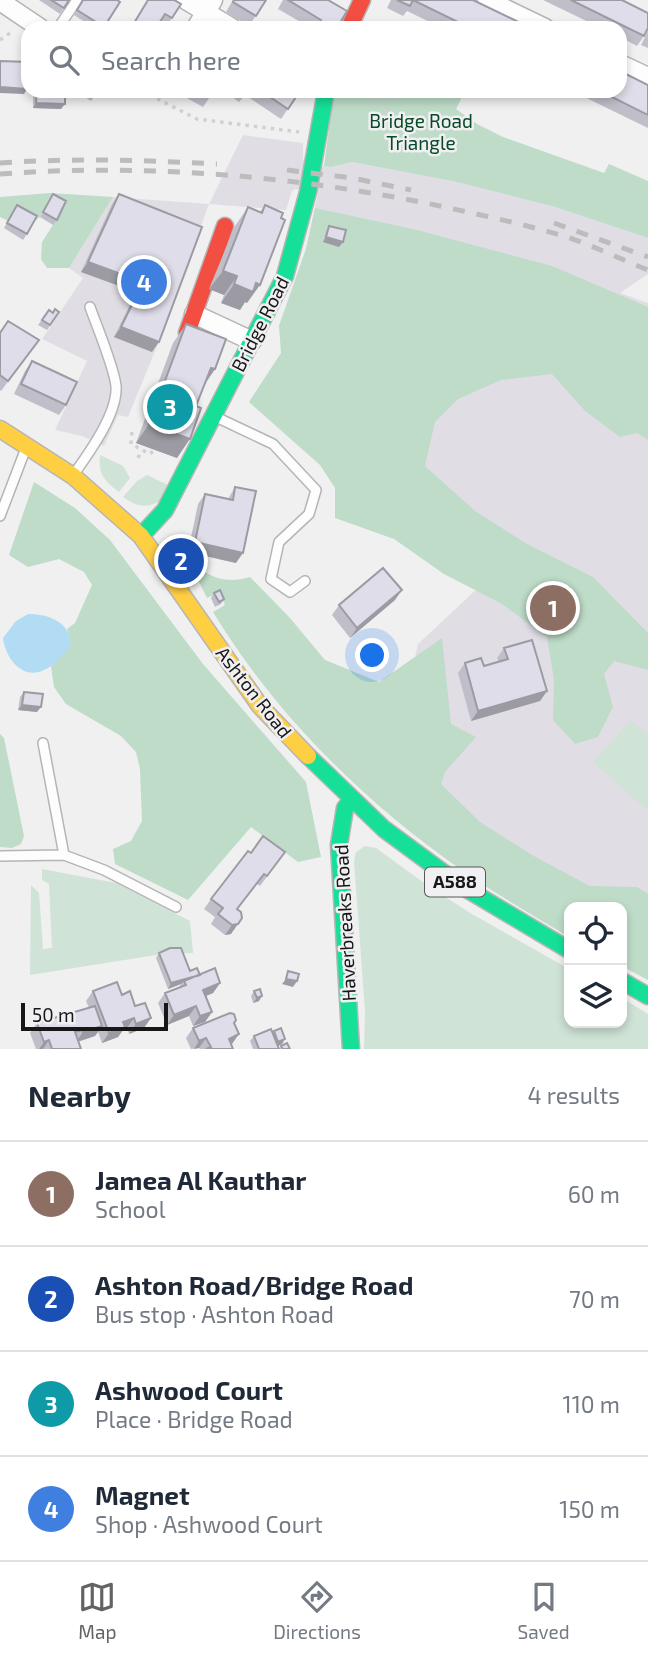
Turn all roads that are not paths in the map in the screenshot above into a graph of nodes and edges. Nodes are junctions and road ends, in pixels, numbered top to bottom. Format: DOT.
graph roads {
  1 [pos="77,0"];
  2 [pos="186,0"];
  3 [pos="362,0"];
  4 [pos="486,0"];
  5 [pos="0,1"];
  6 [pos="210,6"];
  7 [pos="30,21"];
  8 [pos="63,21"];
  9 [pos="200,21"];
  10 [pos="225,21"];
  11 [pos="352,21"];
  12 [pos="530,21"];
  13 [pos="627,67"];
  14 [pos="648,77"];
  15 [pos="326,98"];
  16 [pos="225,226"];
  17 [pos="90,307"];
  18 [pos="194,314"];
  19 [pos="187,334"];
  20 [pos="252,341"];
  21 [pos="214,416"];
  22 [pos="0,429"];
  23 [pos="26,446"];
  24 [pos="73,475"];
  25 [pos="0,516"];
  26 [pos="141,536"];
  27 [pos="305,581"];
  28 [pos="43,743"];
  29 [pos="352,799"];
  30 [pos="64,855"];
  31 [pos="0,856"];
  32 [pos="176,907"];
  33 [pos="564,947"];
  34 [pos="627,984"];
  35 [pos="648,996"];
  36 [pos="351,1049"];
  1 -- 8 [label="lane"];
  2 -- 6 [label="street"];
  3 -- 11 [label="street"];
  4 -- 12 [label="street"];
  5 -- 7 [label="street"];
  6 -- 9 [label="street"];
  6 -- 10 [label="street"];
  13 -- 14 [label="street"];
  15 -- 20 [label="street, Bridge Road"];
  16 -- 18 [label="street"];
  17 -- 24 [label="lane"];
  18 -- 19 [label="street"];
  18 -- 20 [label="street"];
  20 -- 21 [label="street, Bridge Road"];
  21 -- 26 [label="street, Bridge Road"];
  21 -- 27 [label="lane"];
  22 -- 23 [label="street, Ashton Road / A588"];
  23 -- 24 [label="street, Ashton Road / A588"];
  23 -- 25 [label="lane"];
  24 -- 26 [label="street, Ashton Road / A588"];
  26 -- 29 [label="street, Ashton Road / A588"];
  28 -- 30 [label="lane"];
  29 -- 33 [label="street, Ashton Road / A588"];
  29 -- 36 [label="street, Haverbreaks Road"];
  30 -- 31 [label="lane"];
  30 -- 32 [label="lane"];
  34 -- 35 [label="street"];
}
